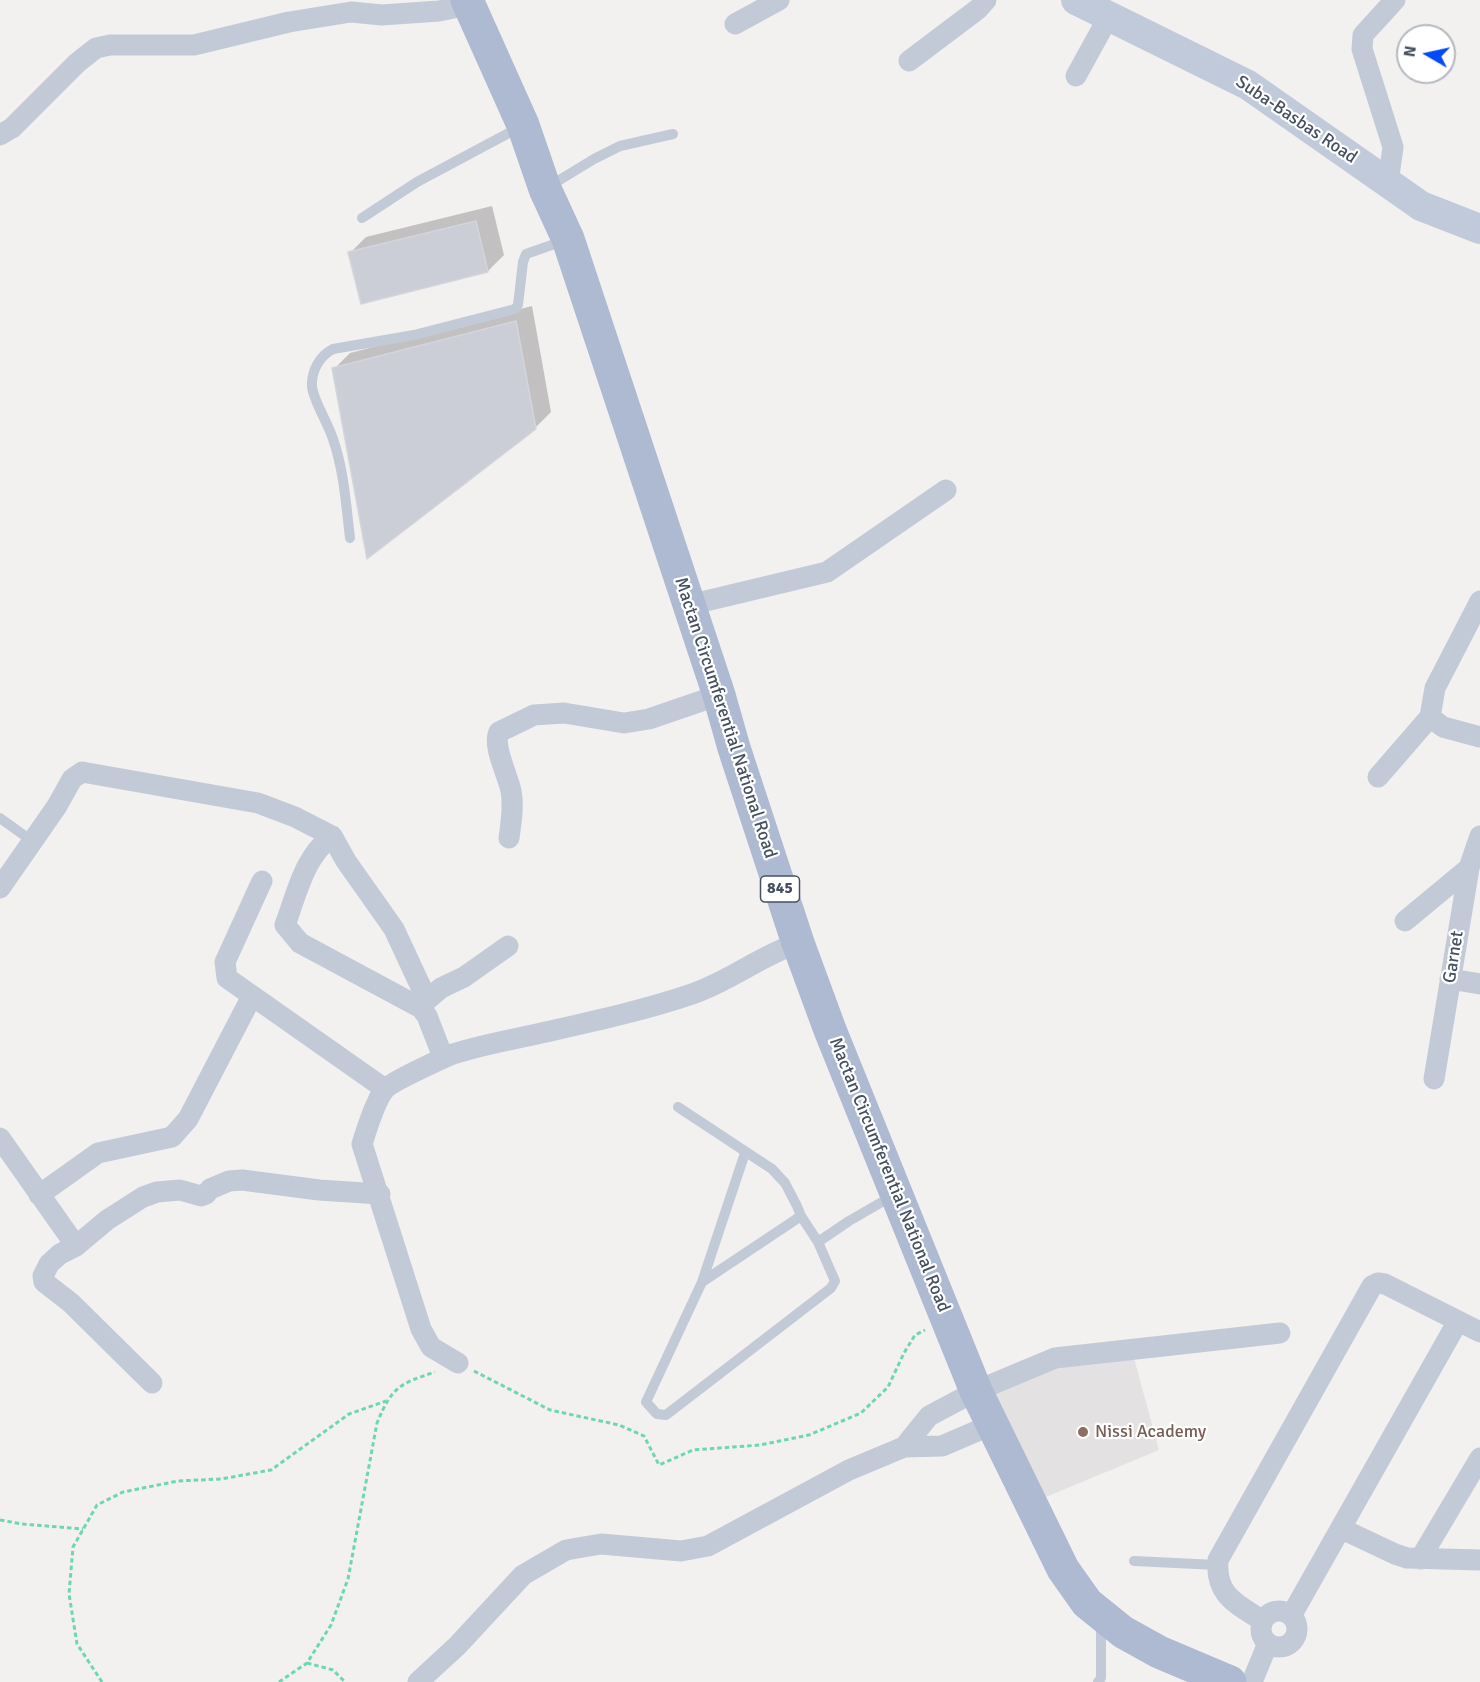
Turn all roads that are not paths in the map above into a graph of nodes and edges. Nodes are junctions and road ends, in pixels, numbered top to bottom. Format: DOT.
graph roads {
  1 [pos="779,0"];
  2 [pos="986,0"];
  3 [pos="1076,0"];
  4 [pos="1395,0"];
  5 [pos="471,2"];
  6 [pos="1109,16"];
  7 [pos="735,24"];
  8 [pos="909,61"];
  9 [pos="1076,76"];
  10 [pos="523,125"];
  11 [pos="673,134"];
  12 [pos="0,135"];
  13 [pos="1388,183"];
  14 [pos="545,189"];
  15 [pos="362,218"];
  16 [pos="1480,229"];
  17 [pos="568,239"];
  18 [pos="946,490"];
  19 [pos="350,538"];
  20 [pos="1480,601"];
  21 [pos="689,605"];
  22 [pos="719,695"];
  23 [pos="1430,717"];
  24 [pos="1480,737"];
  25 [pos="1378,777"];
  26 [pos="0,818"];
  27 [pos="332,836"];
  28 [pos="1480,836"];
  29 [pos="509,838"];
  30 [pos="32,841"];
  31 [pos="1469,868"];
  32 [pos="262,881"];
  33 [pos="0,888"];
  34 [pos="1405,921"];
  35 [pos="798,943"];
  36 [pos="508,946"];
  37 [pos="1450,979"];
  38 [pos="1480,984"];
  39 [pos="252,996"];
  40 [pos="424,1004"];
  41 [pos="444,1057"];
  42 [pos="1434,1078"];
  43 [pos="385,1089"];
  44 [pos="678,1107"];
  45 [pos="0,1138"];
  46 [pos="745,1153"];
  47 [pos="39,1194"];
  48 [pos="380,1194"];
  49 [pos="896,1194"];
  50 [pos="801,1216"];
  51 [pos="818,1242"];
  52 [pos="76,1246"];
  53 [pos="702,1282"];
  54 [pos="1458,1321"];
  55 [pos="1480,1332"];
  56 [pos="1280,1333"];
  57 [pos="459,1364"];
  58 [pos="152,1383"];
  59 [pos="976,1390"];
  60 [pos="991,1425"];
  61 [pos="904,1448"];
  62 [pos="1480,1458"];
  63 [pos="1342,1529"];
  64 [pos="1420,1559"];
  65 [pos="1480,1560"];
  66 [pos="1134,1561"];
  67 [pos="1217,1565"];
  68 [pos="1101,1616"];
  69 [pos="1291,1616"];
  70 [pos="1263,1621"];
  71 [pos="1275,1645"];
  72 [pos="418,1682"];
  73 [pos="1098,1682"];
  74 [pos="1230,1682"];
  75 [pos="1252,1682"];
  76 [pos="1267,1682"];
  1 -- 7 [label="street"];
  2 -- 8 [label="street"];
  3 -- 6 [label="street, Suba-Basbas Road"];
  4 -- 13 [label="street"];
  5 -- 10 [label="main road, Mactan Circumferential National Road / 845"];
  5 -- 12 [label="street"];
  6 -- 9 [label="street"];
  6 -- 13 [label="street, Suba-Basbas Road"];
  10 -- 14 [label="main road, Mactan Circumferential National Road / 845"];
  10 -- 15 [label="lane"];
  11 -- 14 [label="lane"];
  13 -- 16 [label="street, Suba-Basbas Road"];
  14 -- 17 [label="main road, Mactan Circumferential National Road / 845"];
  17 -- 19 [label="lane"];
  17 -- 21 [label="main road, Mactan Circumferential National Road / 845"];
  18 -- 21 [label="street"];
  20 -- 23 [label="street"];
  21 -- 22 [label="main road, Mactan Circumferential National Road / 845"];
  22 -- 29 [label="street"];
  22 -- 35 [label="main road, Mactan Circumferential National Road / 845"];
  23 -- 24 [label="street"];
  23 -- 25 [label="street"];
  26 -- 30 [label="lane"];
  27 -- 30 [label="street"];
  27 -- 40 [label="street"];
  27 -- 40 [label="street"];
  28 -- 31 [label="street, Garnet"];
  30 -- 33 [label="street"];
  31 -- 34 [label="street"];
  31 -- 37 [label="street, Garnet"];
  32 -- 39 [label="street"];
  35 -- 41 [label="street"];
  35 -- 49 [label="main road, Mactan Circumferential National Road / 845"];
  36 -- 40 [label="street"];
  37 -- 38 [label="street"];
  37 -- 42 [label="street, Garnet"];
  39 -- 43 [label="street"];
  39 -- 47 [label="street"];
  40 -- 41 [label="street"];
  41 -- 43 [label="street"];
  43 -- 48 [label="street"];
  44 -- 46 [label="lane"];
  45 -- 47 [label="street"];
  46 -- 50 [label="lane"];
  46 -- 53 [label="lane"];
  47 -- 52 [label="street"];
  48 -- 52 [label="street"];
  48 -- 57 [label="street"];
  49 -- 51 [label="lane"];
  49 -- 59 [label="main road, Mactan Circumferential National Road / 845"];
  50 -- 51 [label="lane"];
  50 -- 53 [label="lane"];
  51 -- 53 [label="lane"];
  52 -- 58 [label="street"];
  54 -- 55 [label="street"];
  54 -- 63 [label="street"];
  54 -- 67 [label="street"];
  56 -- 59 [label="street"];
  59 -- 60 [label="main road, Mactan Circumferential National Road / 845"];
  59 -- 61 [label="street"];
  60 -- 61 [label="street"];
  60 -- 68 [label="main road, Mactan Circumferential National Road / 845"];
  61 -- 72 [label="street"];
  62 -- 64 [label="street"];
  63 -- 64 [label="street"];
  63 -- 69 [label="street"];
  64 -- 65 [label="street"];
  66 -- 67 [label="lane"];
  67 -- 70 [label="street"];
  68 -- 73 [label="lane"];
  68 -- 74 [label="main road, Mactan Circumferential National Road / 845"];
  69 -- 70 [label="street"];
  69 -- 71 [label="street"];
  70 -- 71 [label="street"];
  71 -- 75 [label="street"];
  71 -- 76 [label="street"];
}
